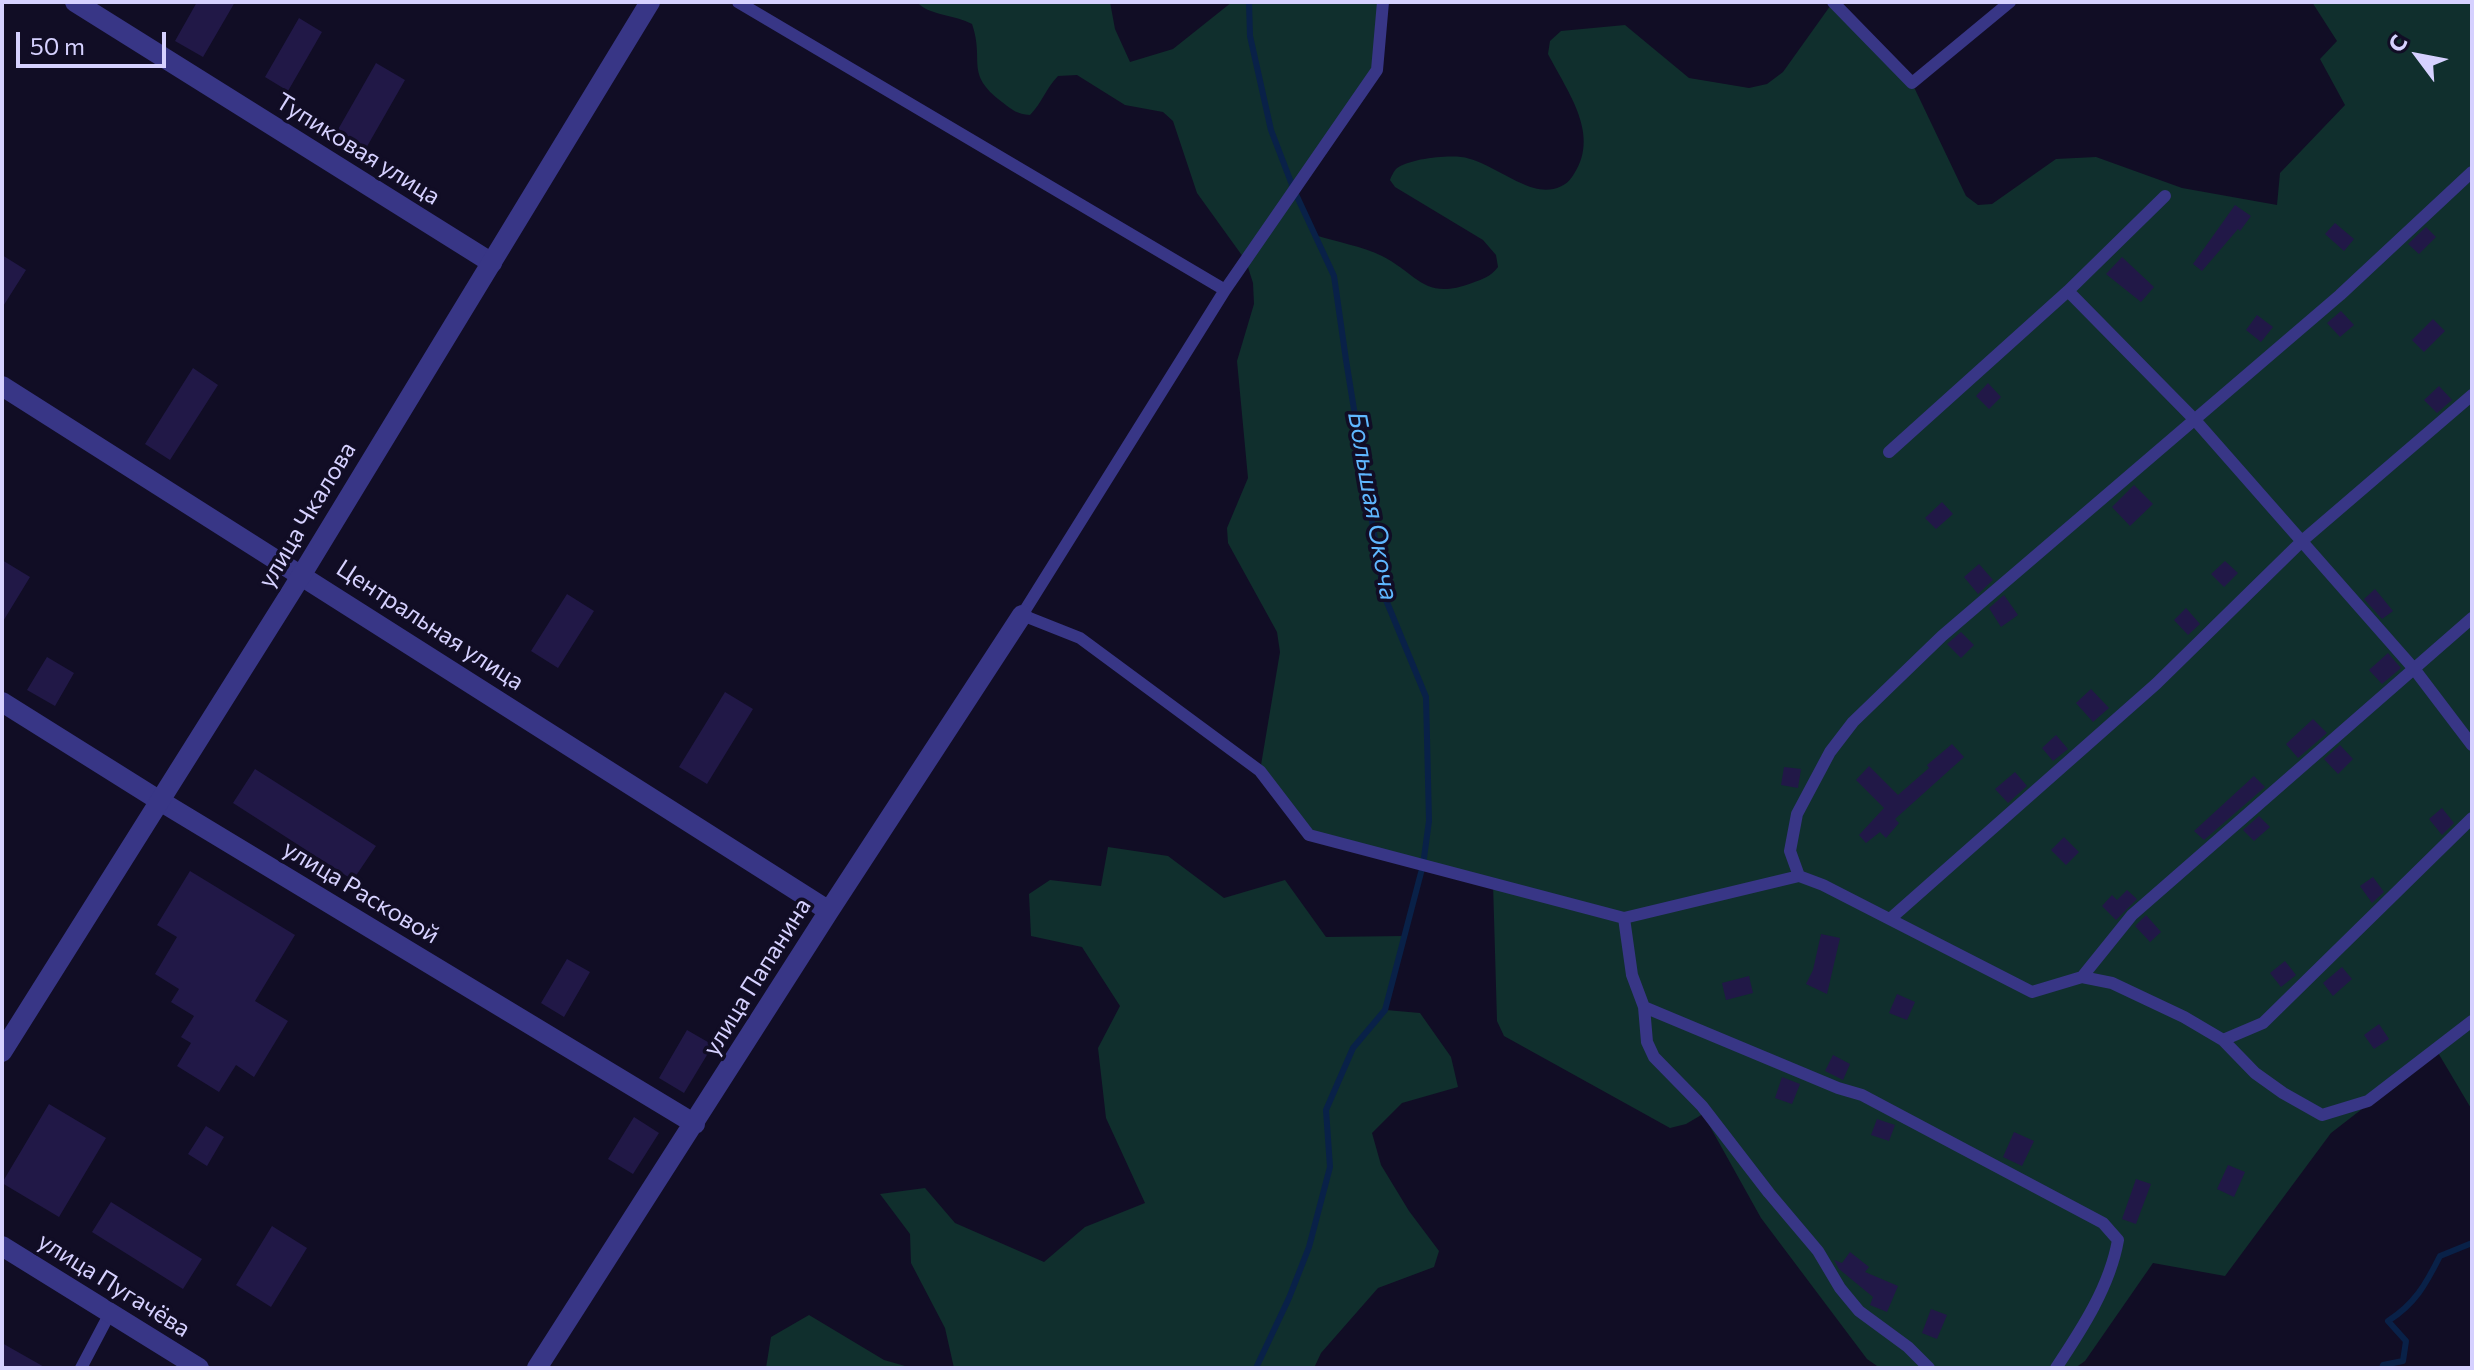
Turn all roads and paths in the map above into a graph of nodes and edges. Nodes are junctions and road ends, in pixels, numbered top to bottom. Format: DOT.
graph roads {
  1 [pos="75,2"];
  2 [pos="650,2"];
  3 [pos="738,2"];
  4 [pos="1383,2"];
  5 [pos="1833,2"];
  6 [pos="2010,2"];
  7 [pos="2472,172"];
  8 [pos="2165,196"];
  9 [pos="492,263"];
  10 [pos="1225,290"];
  11 [pos="2068,291"];
  12 [pos="2,386"];
  13 [pos="2472,395"];
  14 [pos="2195,420"];
  15 [pos="1889,452"];
  16 [pos="2302,541"];
  17 [pos="302,574"];
  18 [pos="1022,615"];
  19 [pos="2472,618"];
  20 [pos="2415,670"];
  21 [pos="2,702"];
  22 [pos="2472,745"];
  23 [pos="160,801"];
  24 [pos="2472,818"];
  25 [pos="1799,876"];
  26 [pos="829,911"];
  27 [pos="1624,918"];
  28 [pos="1890,919"];
  29 [pos="2082,977"];
  30 [pos="1644,1007"];
  31 [pos="2472,1021"];
  32 [pos="2223,1040"];
  33 [pos="2,1052"];
  34 [pos="695,1124"];
  35 [pos="2,1246"];
  36 [pos="110,1313"];
  37 [pos="81,1368"];
  38 [pos="199,1368"];
  39 [pos="537,1368"];
  40 [pos="1929,1368"];
  41 [pos="2056,1368"];
  1 -- 9 [label="street, Тупиковая улица"];
  2 -- 9 [label="street, улица Чкалова"];
  3 -- 10 [label="lane"];
  4 -- 10 [label="lane"];
  5 -- 6 [label="lane"];
  7 -- 14 [label="lane"];
  8 -- 11 [label="lane"];
  9 -- 17 [label="street, улица Чкалова"];
  10 -- 18 [label="lane"];
  11 -- 14 [label="lane"];
  11 -- 15 [label="lane"];
  12 -- 17 [label="street, Центральная улица"];
  13 -- 16 [label="lane"];
  14 -- 16 [label="lane"];
  14 -- 25 [label="lane"];
  16 -- 20 [label="lane"];
  16 -- 28 [label="lane"];
  17 -- 23 [label="street, улица Чкалова"];
  17 -- 26 [label="street, Центральная улица"];
  18 -- 26 [label="street, улица Папанина"];
  18 -- 27 [label="lane"];
  19 -- 20 [label="lane"];
  20 -- 22 [label="lane"];
  20 -- 29 [label="lane"];
  21 -- 23 [label="street, улица Расковой"];
  23 -- 33 [label="street, улица Чкалова"];
  23 -- 34 [label="street, улица Расковой"];
  24 -- 32 [label="lane"];
  25 -- 27 [label="lane"];
  25 -- 28 [label="lane"];
  26 -- 34 [label="street, улица Папанина"];
  27 -- 30 [label="lane"];
  28 -- 29 [label="lane"];
  29 -- 32 [label="lane"];
  30 -- 40 [label="lane"];
  30 -- 41 [label="lane"];
  31 -- 32 [label="lane"];
  34 -- 39 [label="street, улица Папанина"];
  35 -- 36 [label="street, улица Пугачёва"];
  36 -- 37 [label="lane"];
  36 -- 38 [label="street, улица Пугачёва"];
}
